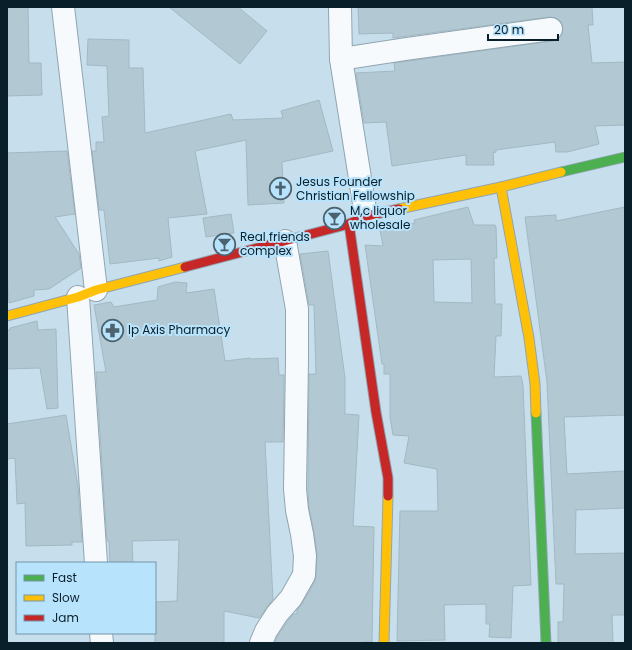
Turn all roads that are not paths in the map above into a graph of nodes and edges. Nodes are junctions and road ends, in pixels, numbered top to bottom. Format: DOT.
graph roads {
  1 [pos="63,7"];
  2 [pos="340,7"];
  3 [pos="551,29"];
  4 [pos="341,59"];
  5 [pos="625,157"];
  6 [pos="500,187"];
  7 [pos="357,220"];
  8 [pos="286,241"];
  9 [pos="87,293"];
  10 [pos="7,316"];
  11 [pos="96,562"];
  12 [pos="261,643"];
  13 [pos="384,643"];
  14 [pos="546,643"];
  1 -- 9 [label="street"];
  2 -- 4 [label="street"];
  3 -- 4 [label="street"];
  4 -- 7 [label="street"];
  5 -- 6 [label="street"];
  6 -- 7 [label="street"];
  6 -- 14 [label="street"];
  7 -- 8 [label="street"];
  7 -- 13 [label="street"];
  8 -- 9 [label="street"];
  8 -- 12 [label="street"];
  9 -- 10 [label="street"];
  9 -- 11 [label="street"];
}
